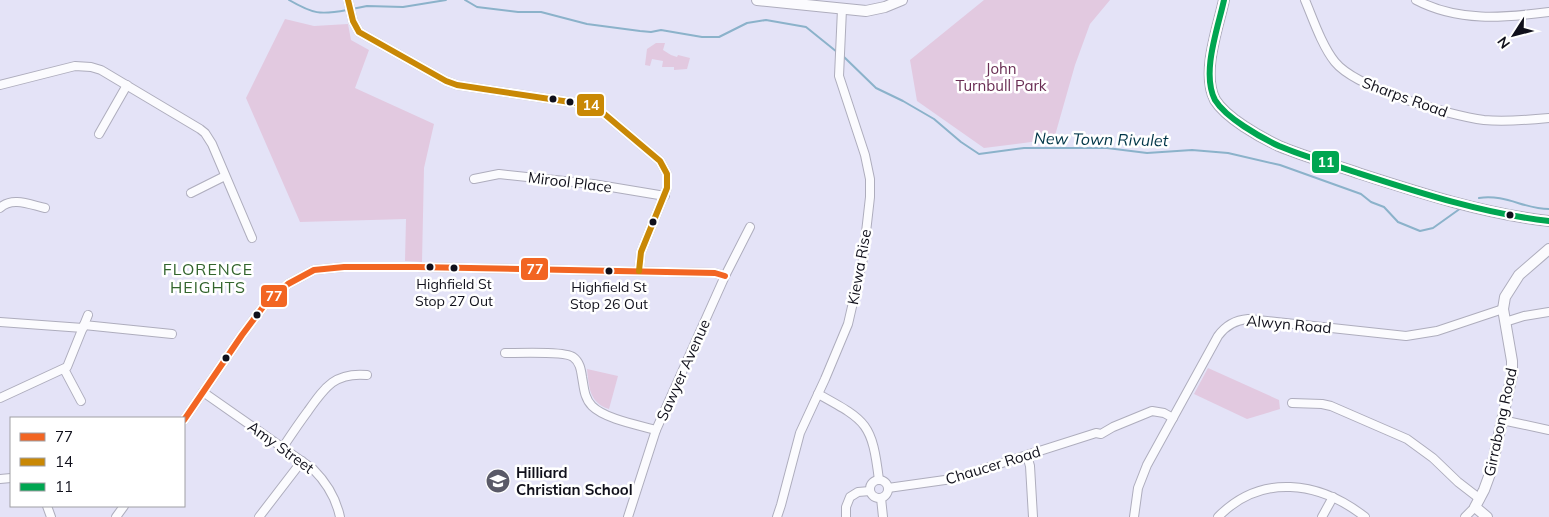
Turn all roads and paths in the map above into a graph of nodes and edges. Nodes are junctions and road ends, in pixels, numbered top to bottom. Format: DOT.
graph roads {
  1 [pos="348,0"];
  2 [pos="757,0"];
  3 [pos="902,0"];
  4 [pos="1224,0"];
  5 [pos="1305,0"];
  6 [pos="1416,0"];
  7 [pos="842,9"];
  8 [pos="1549,12"];
  9 [pos="0,85"];
  10 [pos="127,85"];
  11 [pos="1549,118"];
  12 [pos="99,134"];
  13 [pos="226,176"];
  14 [pos="474,179"];
  15 [pos="191,193"];
  16 [pos="665,196"];
  17 [pos="0,208"];
  18 [pos="45,208"];
  19 [pos="1549,221"];
  20 [pos="750,227"];
  21 [pos="252,238"];
  22 [pos="1549,249"];
  23 [pos="638,271"];
  24 [pos="726,276"];
  25 [pos="1503,309"];
  26 [pos="1549,312"];
  27 [pos="88,315"];
  28 [pos="0,322"];
  29 [pos="1505,322"];
  30 [pos="84,327"];
  31 [pos="172,334"];
  32 [pos="505,353"];
  33 [pos="64,369"];
  34 [pos="367,375"];
  35 [pos="203,392"];
  36 [pos="818,394"];
  37 [pos="0,398"];
  38 [pos="81,401"];
  39 [pos="1292,403"];
  40 [pos="1173,418"];
  41 [pos="185,419"];
  42 [pos="1502,420"];
  43 [pos="656,430"];
  44 [pos="1549,430"];
  45 [pos="282,447"];
  46 [pos="1027,456"];
  47 [pos="302,461"];
  48 [pos="879,480"];
  49 [pos="888,488"];
  50 [pos="870,491"];
  51 [pos="1333,497"];
  52 [pos="881,498"];
  53 [pos="1478,503"];
  54 [pos="259,517"];
  55 [pos="340,517"];
  56 [pos="628,517"];
  57 [pos="777,517"];
  58 [pos="846,517"];
  59 [pos="883,517"];
  60 [pos="1033,517"];
  61 [pos="1134,517"];
  62 [pos="1218,517"];
  63 [pos="1322,517"];
  64 [pos="1365,517"];
  65 [pos="1465,517"];
  66 [pos="1487,517"];
  1 -- 16 [label="street"];
  2 -- 7 [label="street"];
  3 -- 7 [label="street"];
  4 -- 19 [label="street"];
  5 -- 11 [label="street, Sharps Road"];
  6 -- 8 [label="street"];
  7 -- 36 [label="street, Kiewa Rise"];
  9 -- 10 [label="street"];
  10 -- 12 [label="street"];
  10 -- 13 [label="street"];
  13 -- 15 [label="street"];
  13 -- 21 [label="street"];
  14 -- 16 [label="street, Mirool Place"];
  16 -- 23 [label="street"];
  17 -- 18 [label="street"];
  20 -- 24 [label="street, Sawyer Avenue"];
  22 -- 25 [label="street, Girrabong Road"];
  23 -- 24 [label="street"];
  23 -- 35 [label="street"];
  24 -- 43 [label="street, Sawyer Avenue"];
  25 -- 29 [label="street, Girrabong Road"];
  25 -- 40 [label="street, Alwyn Road"];
  26 -- 29 [label="street"];
  27 -- 30 [label="street"];
  28 -- 30 [label="street"];
  29 -- 42 [label="street, Girrabong Road"];
  30 -- 31 [label="street"];
  30 -- 33 [label="street"];
  32 -- 43 [label="street"];
  33 -- 37 [label="street"];
  33 -- 38 [label="street"];
  34 -- 45 [label="street"];
  35 -- 41 [label="street"];
  35 -- 45 [label="street, Amy Street"];
  36 -- 48 [label="street"];
  36 -- 57 [label="street, Kiewa Rise"];
  39 -- 53 [label="street"];
  40 -- 46 [label="street, Chaucer Road"];
  40 -- 61 [label="street, Alwyn Road"];
  42 -- 44 [label="street"];
  42 -- 53 [label="street, Girrabong Road"];
  43 -- 56 [label="street, Sawyer Avenue"];
  45 -- 47 [label="street, Amy Street"];
  46 -- 49 [label="street, Chaucer Road"];
  46 -- 60 [label="street"];
  47 -- 54 [label="street"];
  47 -- 55 [label="street, Amy Street"];
  48 -- 49 [label="street"];
  48 -- 50 [label="street"];
  49 -- 52 [label="street"];
  50 -- 52 [label="street"];
  50 -- 58 [label="street"];
  51 -- 62 [label="street"];
  51 -- 63 [label="street"];
  51 -- 64 [label="street"];
  52 -- 59 [label="street"];
  53 -- 65 [label="street, Girrabong Road"];
  53 -- 66 [label="street"];
}
